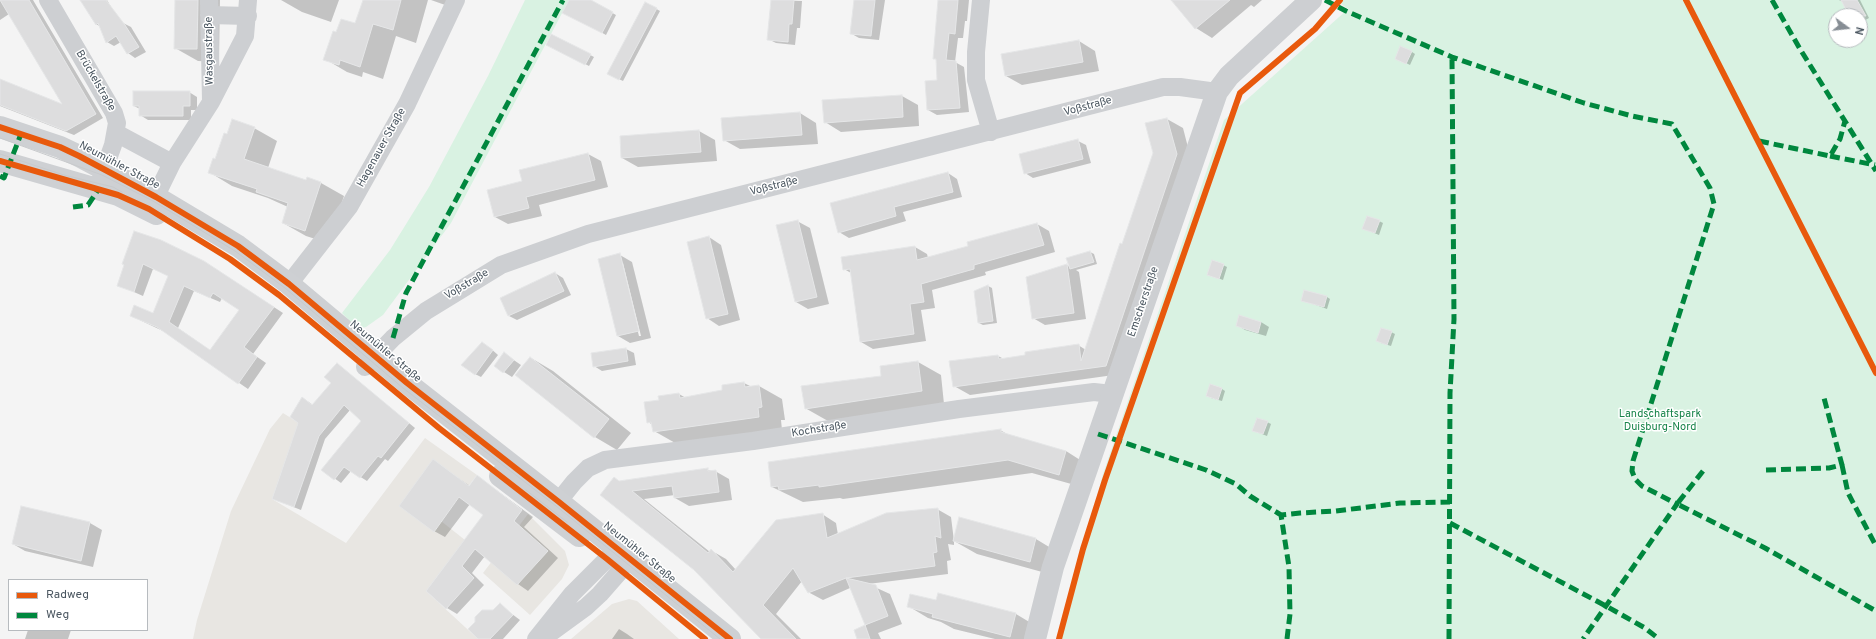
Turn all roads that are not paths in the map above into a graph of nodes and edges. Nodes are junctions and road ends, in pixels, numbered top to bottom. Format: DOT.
graph roads {
  1 [pos="48,0"];
  2 [pos="456,0"];
  3 [pos="981,0"];
  4 [pos="1311,0"];
  5 [pos="209,7"];
  6 [pos="248,8"];
  7 [pos="1217,92"];
  8 [pos="211,102"];
  9 [pos="0,126"];
  10 [pos="991,132"];
  11 [pos="116,133"];
  12 [pos="0,161"];
  13 [pos="172,162"];
  14 [pos="101,180"];
  15 [pos="152,203"];
  16 [pos="289,284"];
  17 [pos="370,362"];
  18 [pos="1112,394"];
  19 [pos="554,508"];
  20 [pos="617,561"];
  21 [pos="536,639"];
  22 [pos="542,639"];
  23 [pos="706,639"];
  24 [pos="730,639"];
  25 [pos="1034,639"];
  1 -- 11 [label="street, Brückelstraße"];
  2 -- 16 [label="street, Hagenauer Straße"];
  3 -- 10 [label="street"];
  4 -- 7 [label="street, Emscherstraße"];
  5 -- 6 [label="street"];
  5 -- 8 [label="street, Wasgaustraße"];
  6 -- 8 [label="street, Wasgaustraße"];
  7 -- 10 [label="street, Voßstraße"];
  7 -- 18 [label="street, Emscherstraße"];
  8 -- 13 [label="street, Wasgaustraße"];
  9 -- 14 [label="main road, Neumühler Straße"];
  10 -- 17 [label="street, Voßstraße"];
  11 -- 13 [label="street"];
  11 -- 14 [label="street, Brückelstraße"];
  12 -- 14 [label="main road, Neumühler Straße"];
  13 -- 15 [label="street, Wasgaustraße"];
  14 -- 15 [label="main road, Neumühler Straße"];
  15 -- 16 [label="main road, Neumühler Straße"];
  15 -- 17 [label="main road, Neumühler Straße"];
  16 -- 17 [label="main road, Neumühler Straße"];
  17 -- 19 [label="main road, Neumühler Straße"];
  18 -- 19 [label="street, Kochstraße"];
  18 -- 25 [label="street, Emscherstraße"];
  19 -- 20 [label="main road, Neumühler Straße"];
  20 -- 21 [label="street"];
  20 -- 22 [label="street"];
  20 -- 23 [label="main road, Neumühler Straße"];
  20 -- 24 [label="main road, Neumühler Straße"];
}
